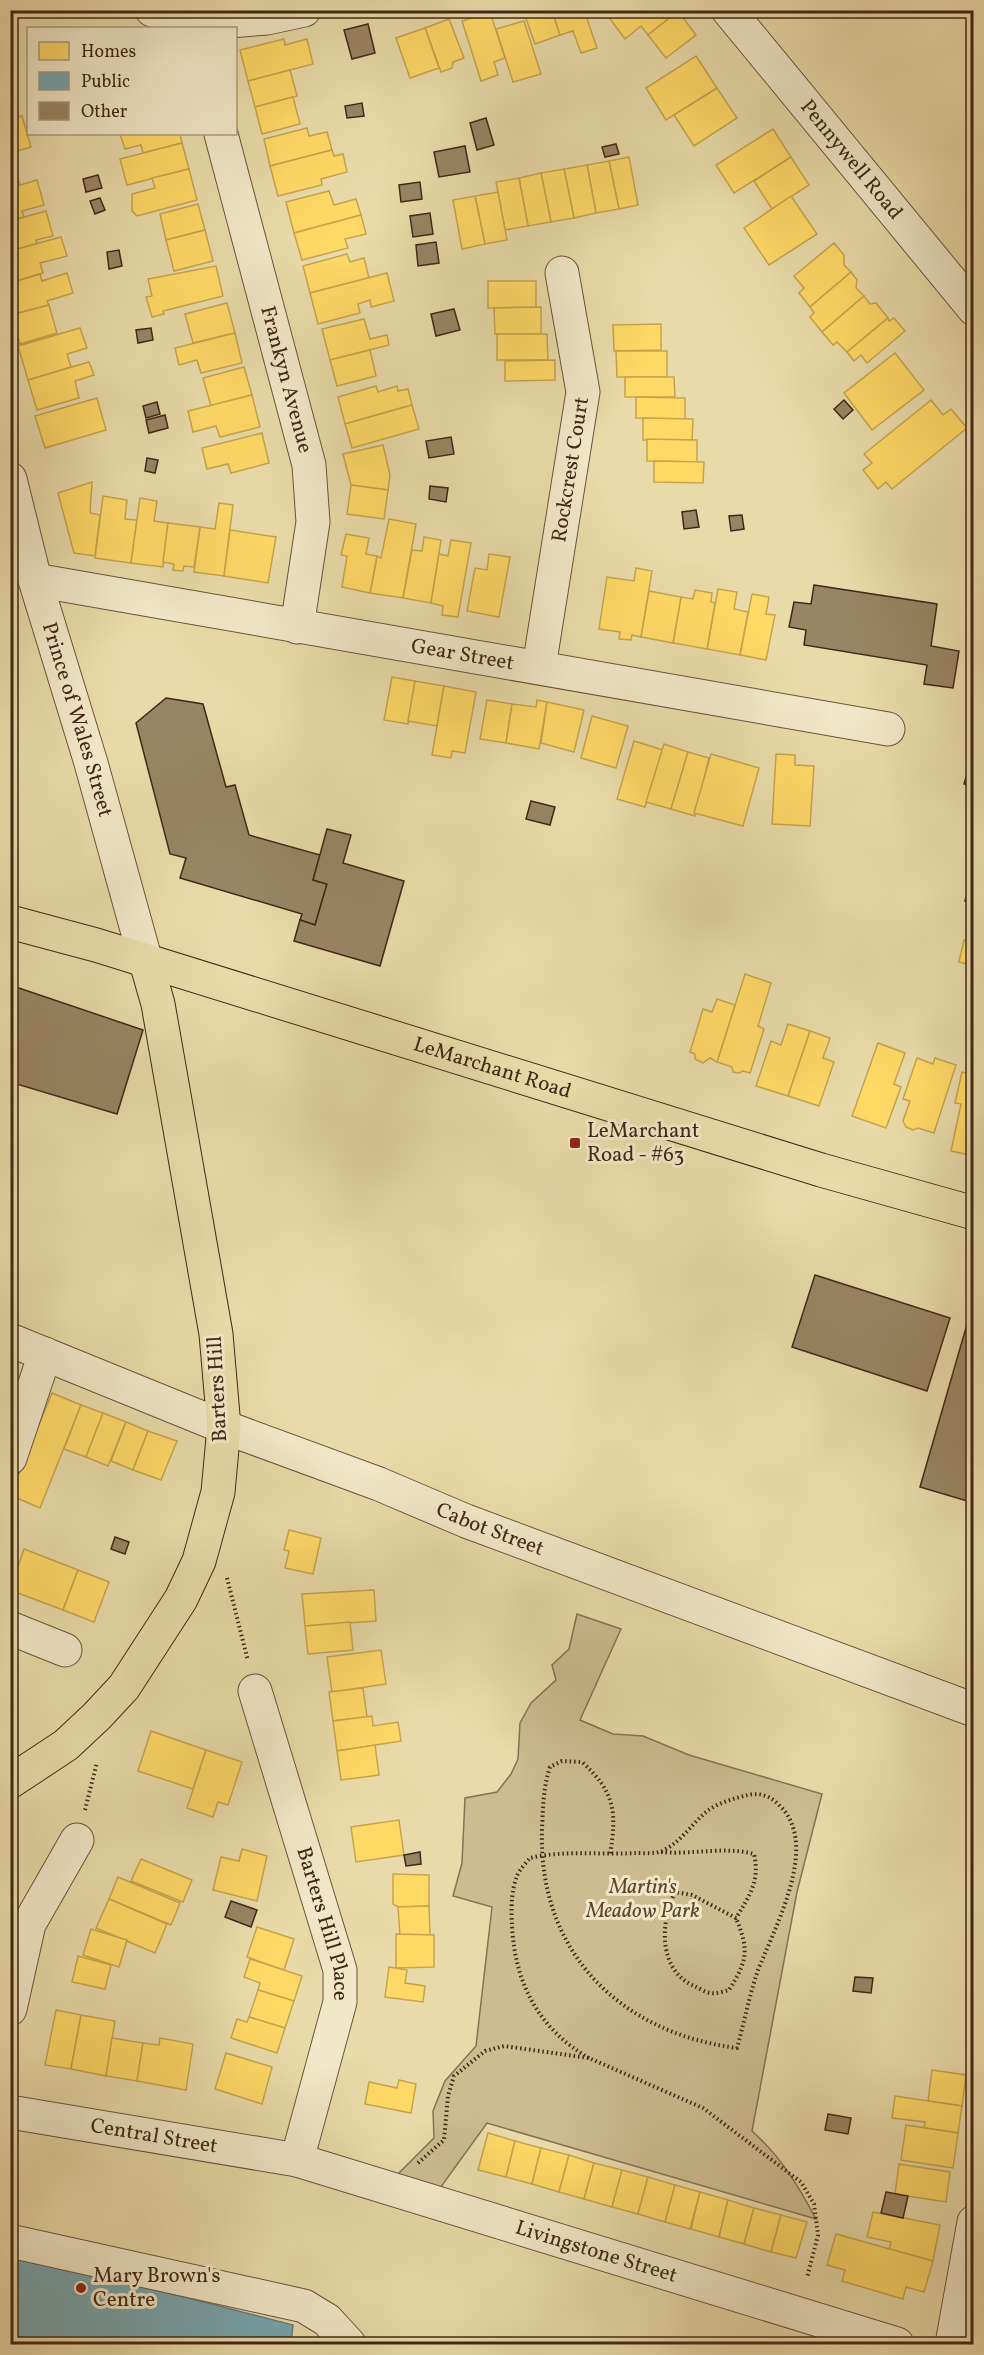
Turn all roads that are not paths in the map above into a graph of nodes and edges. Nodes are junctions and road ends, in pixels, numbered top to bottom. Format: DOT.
graph roads {
  1 [pos="152,10"];
  2 [pos="304,10"];
  3 [pos="728,10"];
  4 [pos="191,21"];
  5 [pos="221,135"];
  6 [pos="562,273"];
  7 [pos="974,309"];
  8 [pos="10,478"];
  9 [pos="36,580"];
  10 [pos="297,627"];
  11 [pos="539,667"];
  12 [pos="888,729"];
  13 [pos="10,922"];
  14 [pos="146,962"];
  15 [pos="974,1213"];
  16 [pos="10,1340"];
  17 [pos="45,1354"];
  18 [pos="224,1427"];
  19 [pos="10,1458"];
  20 [pos="10,1628"];
  21 [pos="65,1650"];
  22 [pos="255,1690"];
  23 [pos="974,1710"];
  24 [pos="10,1782"];
  25 [pos="77,1840"];
  26 [pos="10,2009"];
  27 [pos="10,2112"];
  28 [pos="297,2160"];
  29 [pos="974,2222"];
  30 [pos="10,2241"];
  31 [pos="350,2344"];
  32 [pos="897,2344"];
  33 [pos="952,2344"];
  1 -- 4 [label="street"];
  2 -- 4 [label="street"];
  3 -- 7 [label="street, Pennywell Road"];
  5 -- 10 [label="street, Frankyn Avenue"];
  6 -- 11 [label="street, Rockcrest Court"];
  8 -- 9 [label="street, Prince of Wales Street"];
  9 -- 10 [label="street, Gear Street"];
  9 -- 14 [label="street, Prince of Wales Street"];
  10 -- 11 [label="street, Gear Street"];
  11 -- 12 [label="street, Gear Street"];
  13 -- 14 [label="main road, LeMarchant Road"];
  14 -- 15 [label="main road, LeMarchant Road"];
  14 -- 18 [label="main road, Barters Hill"];
  16 -- 17 [label="street, Cabot Street"];
  17 -- 18 [label="street, Cabot Street"];
  17 -- 19 [label="street"];
  18 -- 23 [label="street, Cabot Street"];
  18 -- 24 [label="main road, Barters Hill"];
  20 -- 21 [label="street"];
  22 -- 28 [label="street, Barters Hill Place"];
  25 -- 26 [label="street"];
  27 -- 28 [label="street, Central Street"];
  28 -- 32 [label="street, Livingstone Street"];
  29 -- 33 [label="street"];
  30 -- 31 [label="street"];
}
